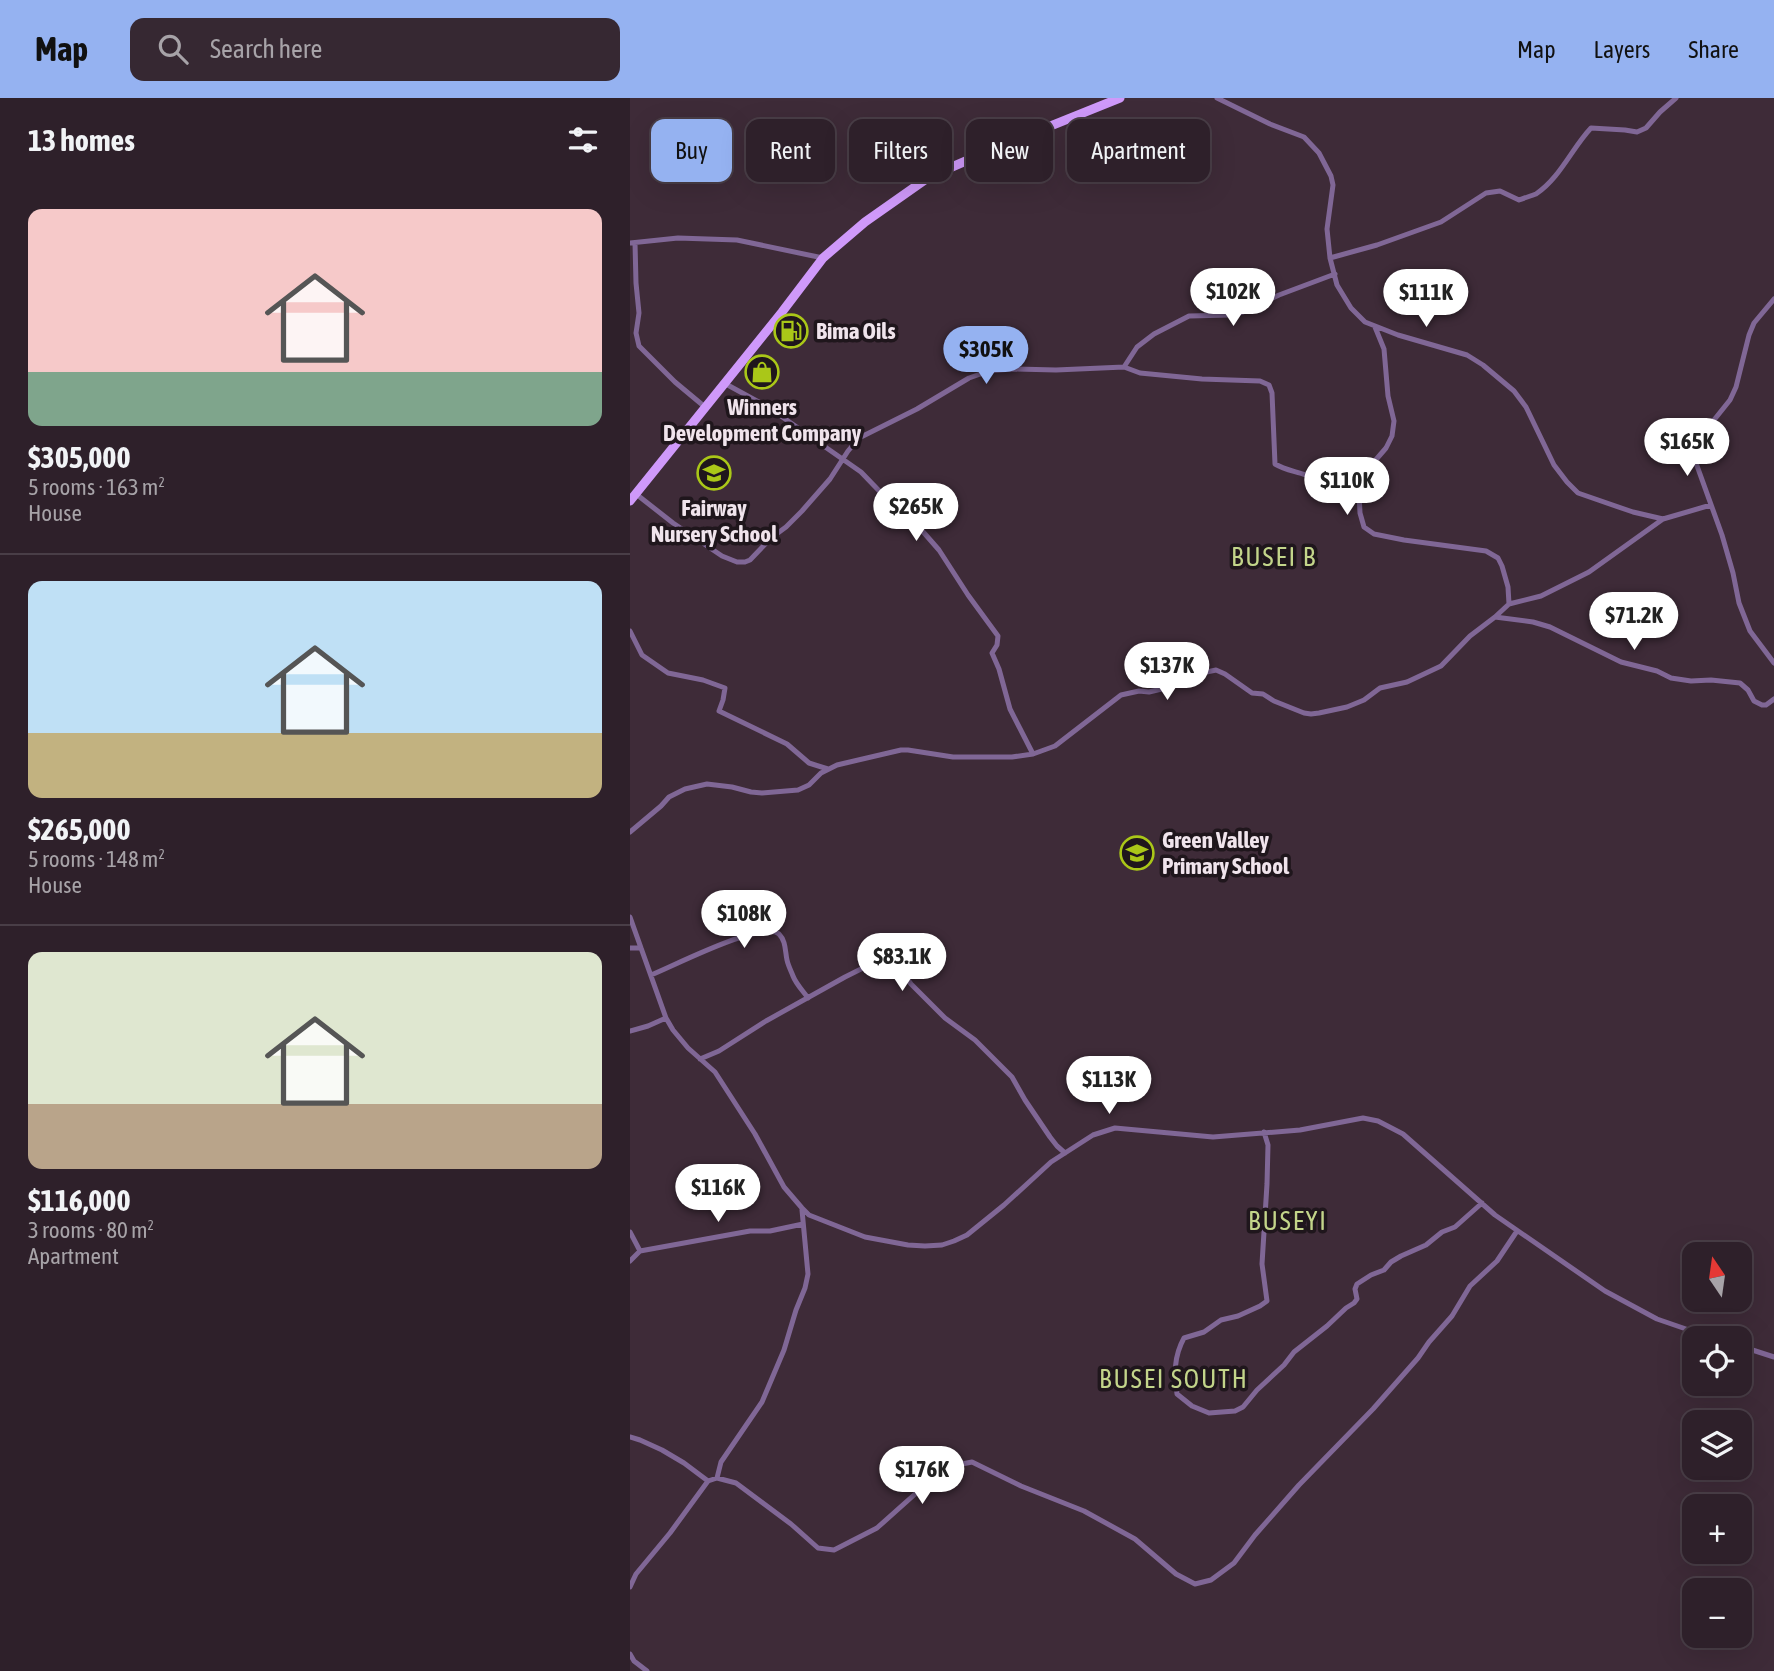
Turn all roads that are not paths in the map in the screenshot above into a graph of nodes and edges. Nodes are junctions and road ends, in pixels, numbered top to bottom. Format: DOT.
graph roads {
  1 [pos="1120,98"];
  2 [pos="1217,98"];
  3 [pos="1676,98"];
  4 [pos="632,243"];
  5 [pos="823,258"];
  6 [pos="1330,258"];
  7 [pos="1335,274"];
  8 [pos="1774,299"];
  9 [pos="1375,327"];
  10 [pos="633,333"];
  11 [pos="1124,367"];
  12 [pos="724,383"];
  13 [pos="705,407"];
  14 [pos="844,458"];
  15 [pos="1360,489"];
  16 [pos="633,497"];
  17 [pos="1711,505"];
  18 [pos="1663,519"];
  19 [pos="1509,604"];
  20 [pos="1495,617"];
  21 [pos="630,631"];
  22 [pos="1774,663"];
  23 [pos="1774,699"];
  24 [pos="1033,754"];
  25 [pos="828,769"];
  26 [pos="630,832"];
  27 [pos="630,917"];
  28 [pos="641,947"];
  29 [pos="630,948"];
  30 [pos="650,975"];
  31 [pos="808,998"];
  32 [pos="666,1018"];
  33 [pos="630,1031"];
  34 [pos="700,1059"];
  35 [pos="1264,1132"];
  36 [pos="1065,1153"];
  37 [pos="1482,1203"];
  38 [pos="802,1208"];
  39 [pos="803,1224"];
  40 [pos="1517,1231"];
  41 [pos="630,1233"];
  42 [pos="640,1251"];
  43 [pos="630,1261"];
  44 [pos="1682,1328"];
  45 [pos="1752,1350"];
  46 [pos="1774,1357"];
  47 [pos="630,1437"];
  48 [pos="717,1478"];
  49 [pos="708,1481"];
  50 [pos="630,1587"];
  51 [pos="630,1654"];
  52 [pos="647,1671"];
  1 -- 5 [label="main road"];
  2 -- 6 [label="street"];
  3 -- 6 [label="street"];
  4 -- 5 [label="street"];
  4 -- 10 [label="street"];
  5 -- 12 [label="main road"];
  6 -- 7 [label="street"];
  7 -- 9 [label="street"];
  7 -- 11 [label="street"];
  8 -- 17 [label="street"];
  9 -- 15 [label="street"];
  9 -- 18 [label="street"];
  10 -- 13 [label="street"];
  11 -- 14 [label="street"];
  11 -- 15 [label="street"];
  12 -- 13 [label="main road"];
  12 -- 14 [label="street"];
  13 -- 16 [label="main road"];
  14 -- 16 [label="street"];
  14 -- 24 [label="street"];
  15 -- 19 [label="street"];
  17 -- 18 [label="street"];
  17 -- 22 [label="street"];
  18 -- 19 [label="street"];
  19 -- 20 [label="street"];
  20 -- 23 [label="street"];
  20 -- 24 [label="street"];
  21 -- 25 [label="street"];
  24 -- 25 [label="street"];
  25 -- 26 [label="street"];
  27 -- 28 [label="street"];
  28 -- 29 [label="street"];
  28 -- 30 [label="street"];
  30 -- 31 [label="street"];
  30 -- 32 [label="street"];
  31 -- 34 [label="street"];
  31 -- 36 [label="street"];
  32 -- 33 [label="street"];
  32 -- 34 [label="street"];
  34 -- 38 [label="street"];
  35 -- 36 [label="street"];
  35 -- 37 [label="street"];
  35 -- 37 [label="street"];
  36 -- 38 [label="street"];
  37 -- 40 [label="street"];
  38 -- 39 [label="street"];
  39 -- 42 [label="street"];
  39 -- 48 [label="street"];
  40 -- 44 [label="street"];
  40 -- 48 [label="street"];
  41 -- 42 [label="street"];
  42 -- 43 [label="street"];
  45 -- 46 [label="street"];
  47 -- 49 [label="street"];
  48 -- 49 [label="street"];
  49 -- 50 [label="street"];
  51 -- 52 [label="street"];
}
